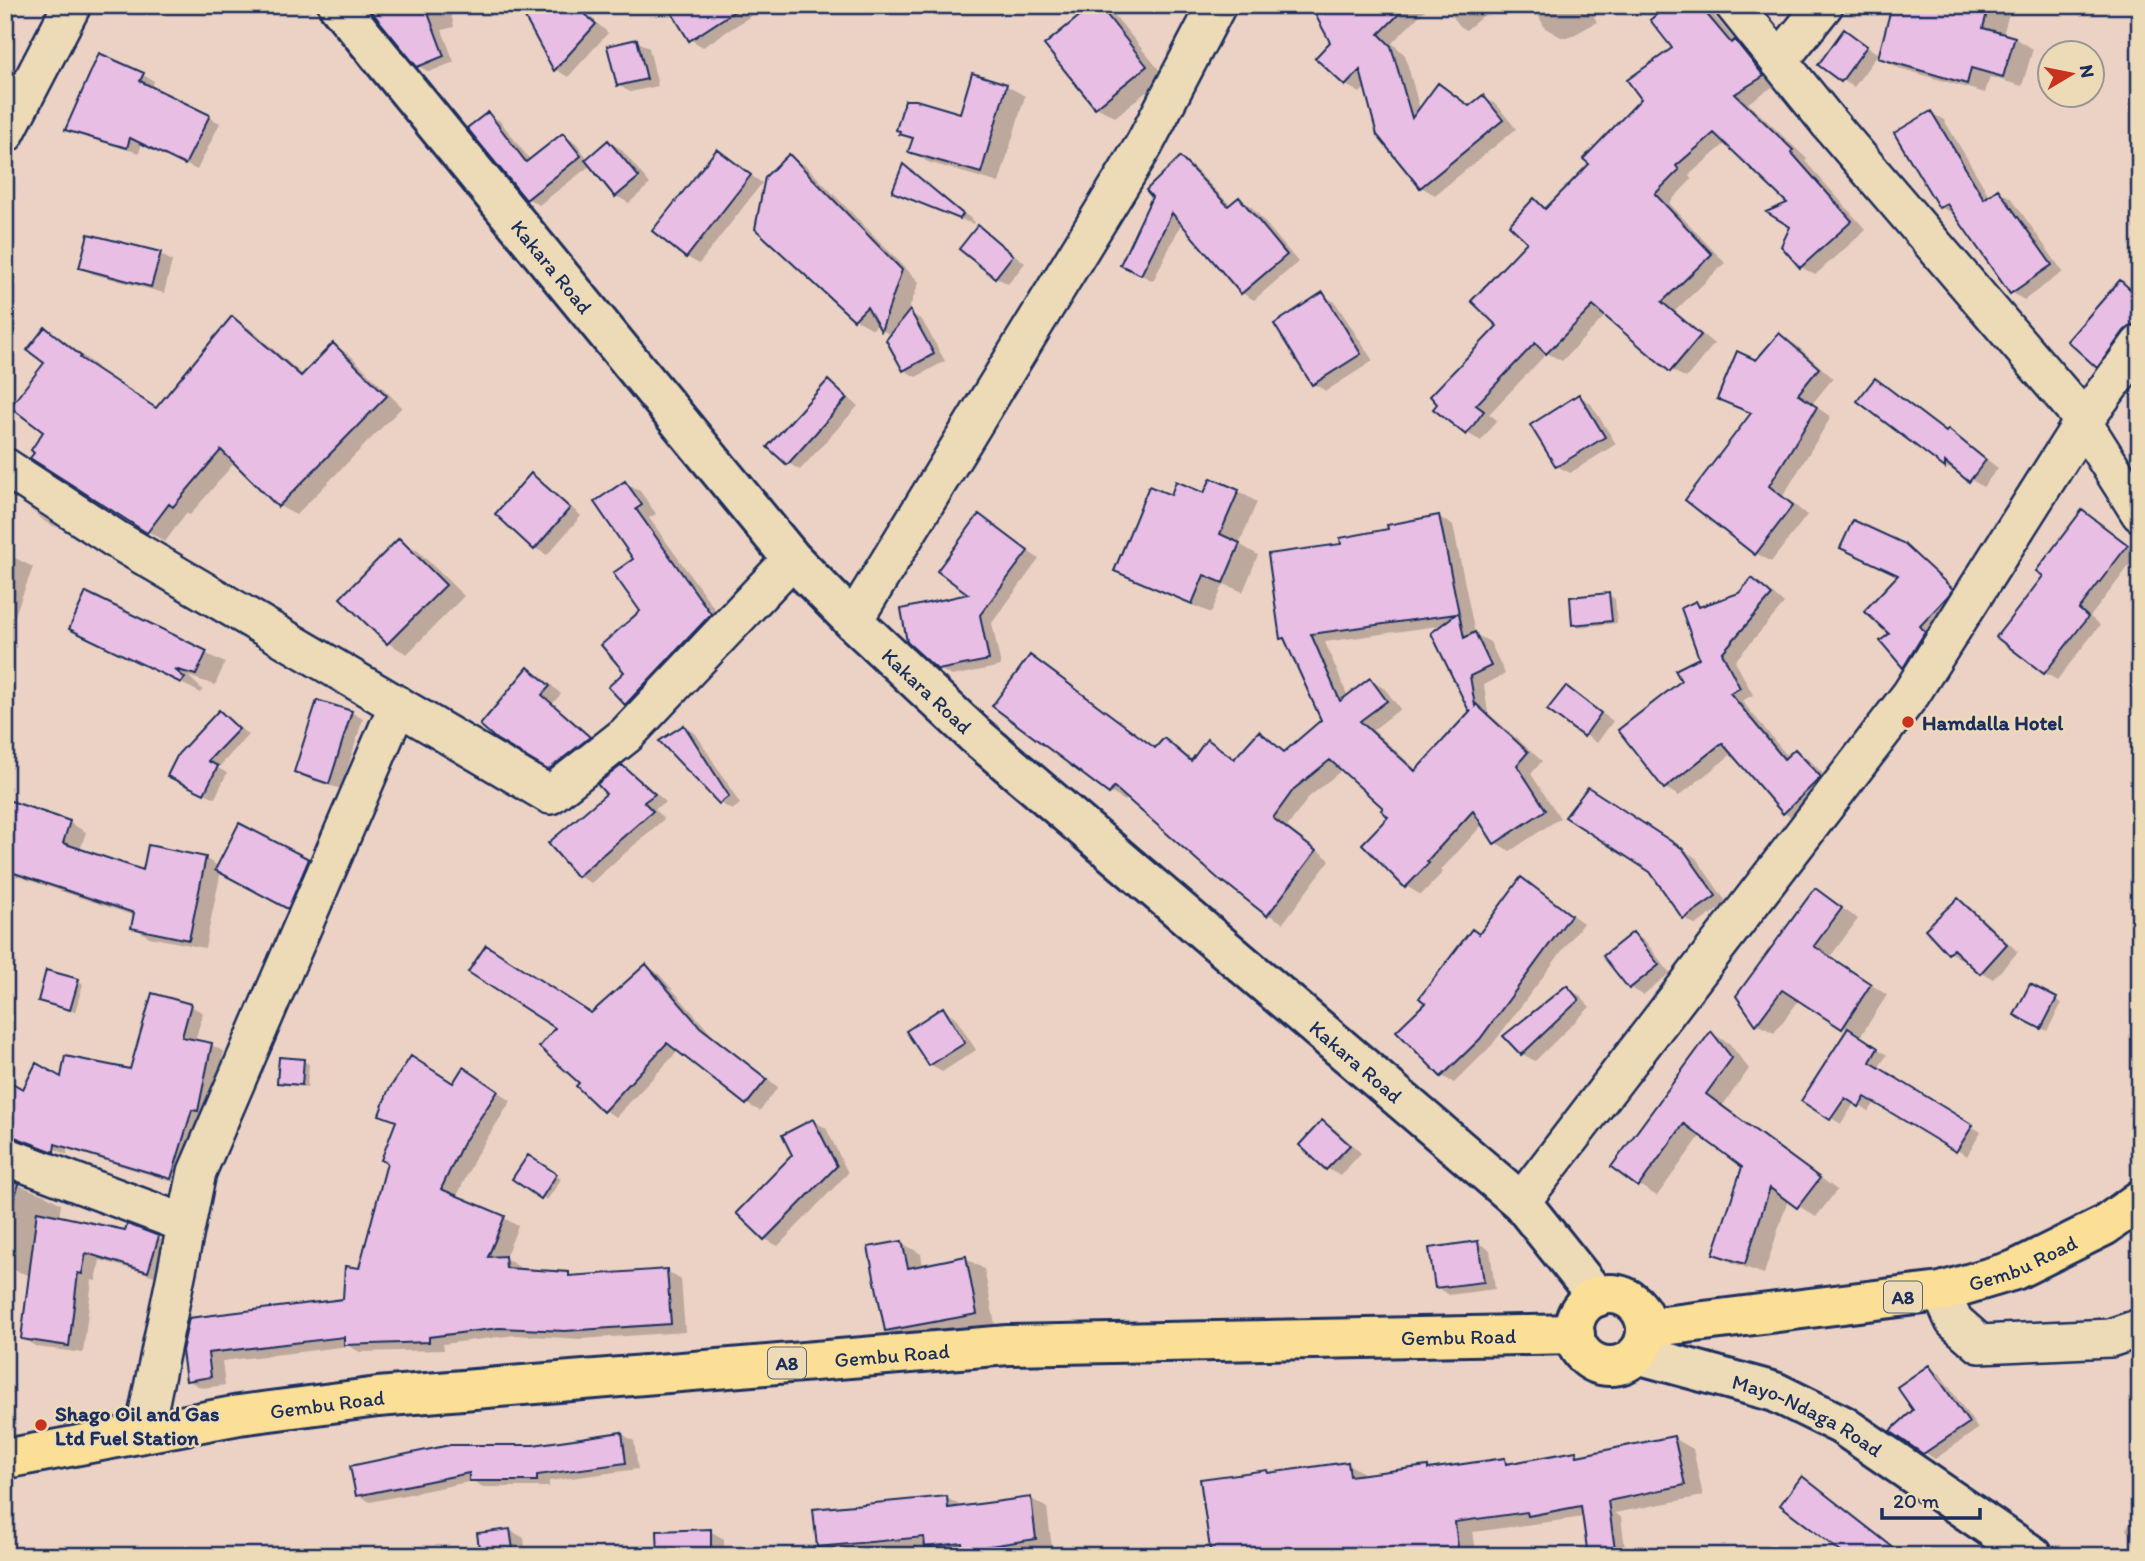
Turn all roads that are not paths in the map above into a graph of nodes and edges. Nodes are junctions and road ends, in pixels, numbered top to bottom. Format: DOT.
graph roads {
  1 [pos="72,5"];
  2 [pos="338,5"];
  3 [pos="1217,5"];
  4 [pos="1734,5"];
  5 [pos="1824,5"];
  6 [pos="1779,61"];
  7 [pos="5,134"];
  8 [pos="2140,344"];
  9 [pos="2083,422"];
  10 [pos="5,467"];
  11 [pos="2140,513"];
  12 [pos="792,559"];
  13 [pos="853,621"];
  14 [pos="398,705"];
  15 [pos="5,1156"];
  16 [pos="2140,1200"];
  17 [pos="1521,1202"];
  18 [pos="186,1224"];
  19 [pos="1941,1292"];
  20 [pos="1597,1297"];
  21 [pos="2140,1328"];
  22 [pos="1575,1334"];
  23 [pos="1642,1341"];
  24 [pos="144,1433"];
  25 [pos="5,1459"];
  26 [pos="2033,1556"];
  1 -- 7 [label="street"];
  2 -- 12 [label="street, Kakara Road"];
  3 -- 13 [label="street"];
  4 -- 6 [label="street"];
  5 -- 6 [label="street"];
  6 -- 9 [label="street"];
  8 -- 9 [label="street"];
  9 -- 11 [label="street"];
  9 -- 17 [label="street"];
  10 -- 14 [label="street"];
  12 -- 13 [label="street, Kakara Road"];
  12 -- 14 [label="street"];
  13 -- 17 [label="street, Kakara Road"];
  14 -- 18 [label="street"];
  15 -- 18 [label="street"];
  16 -- 19 [label="main road, Gembu Road / A8"];
  17 -- 20 [label="street, Kakara Road"];
  18 -- 24 [label="street"];
  19 -- 21 [label="street"];
  19 -- 23 [label="main road, Gembu Road / A8"];
  20 -- 22 [label="main road"];
  20 -- 23 [label="main road"];
  22 -- 23 [label="main road, Gembu Road / A8"];
  22 -- 24 [label="main road, Gembu Road / A8"];
  23 -- 26 [label="street, Mayo-Ndaga Road"];
  24 -- 25 [label="main road, Gembu Road / A8"];
}
